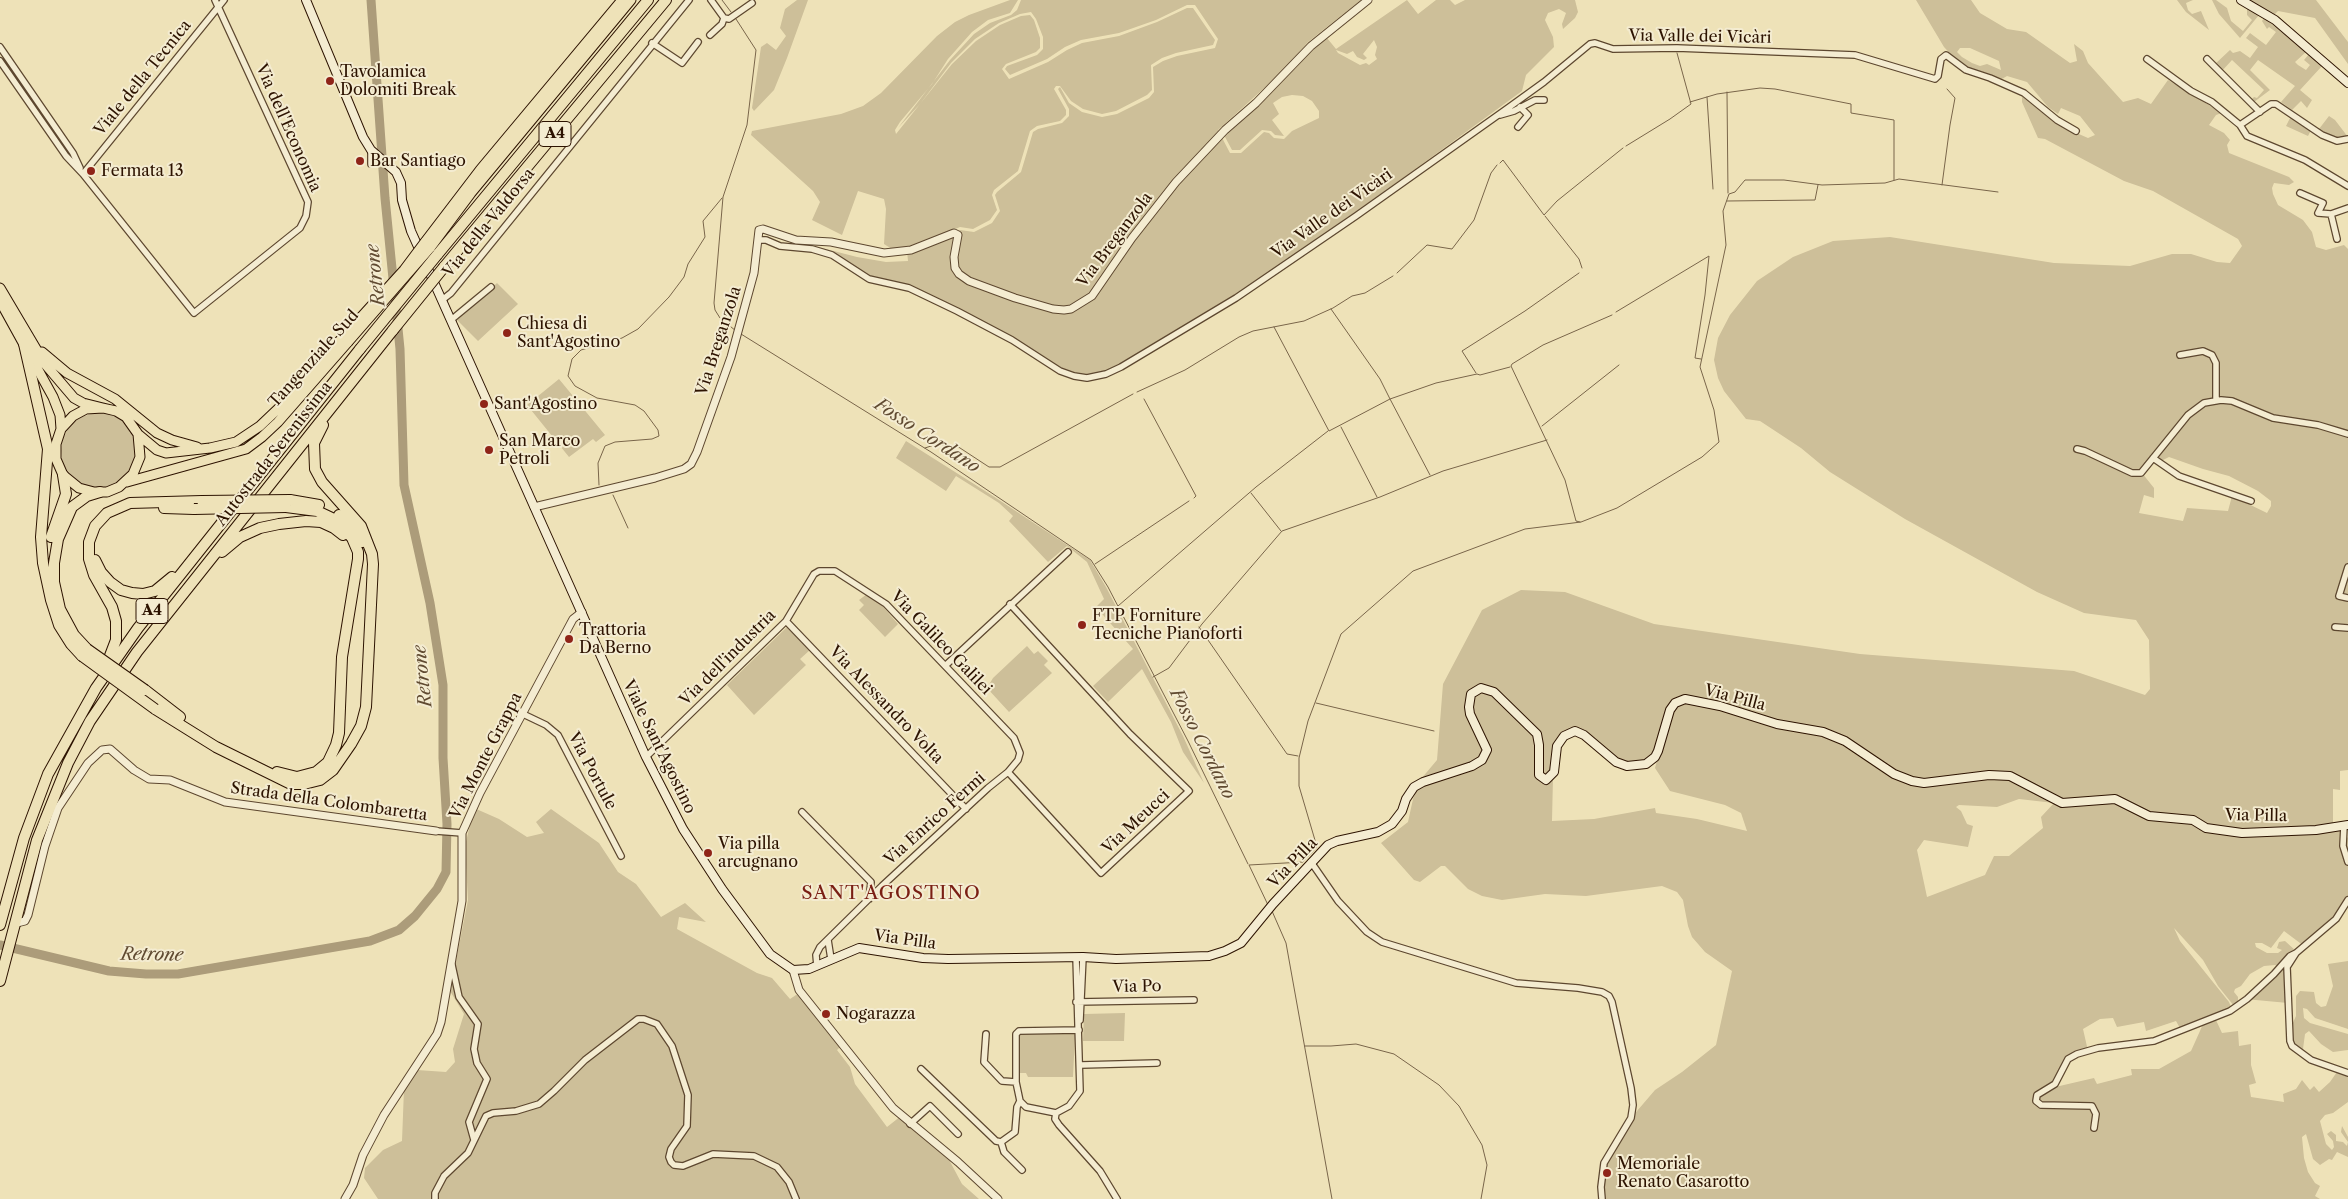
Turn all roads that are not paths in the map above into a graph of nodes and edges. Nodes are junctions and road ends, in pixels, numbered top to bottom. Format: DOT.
graph roads {
  1 [pos="215,0"];
  2 [pos="224,0"];
  3 [pos="306,0"];
  4 [pos="622,0"];
  5 [pos="631,0"];
  6 [pos="648,0"];
  7 [pos="666,0"];
  8 [pos="689,0"];
  9 [pos="711,0"];
  10 [pos="1368,0"];
  11 [pos="2241,0"];
  12 [pos="752,3"];
  13 [pos="218,8"];
  14 [pos="724,18"];
  15 [pos="710,35"];
  16 [pos="698,42"];
  17 [pos="652,43"];
  18 [pos="0,48"];
  19 [pos="2147,59"];
  20 [pos="2207,59"];
  21 [pos="0,61"];
  22 [pos="2348,83"];
  23 [pos="1544,100"];
  24 [pos="1520,107"];
  25 [pos="2260,112"];
  26 [pos="1498,115"];
  27 [pos="2240,125"];
  28 [pos="1518,127"];
  29 [pos="2076,131"];
  30 [pos="2348,138"];
  31 [pos="371,150"];
  32 [pos="371,164"];
  33 [pos="83,174"];
  34 [pos="2348,186"];
  35 [pos="2300,193"];
  36 [pos="2348,208"];
  37 [pos="2331,214"];
  38 [pos="2337,239"];
  39 [pos="758,240"];
  40 [pos="431,248"];
  41 [pos="491,287"];
  42 [pos="0,288"];
  43 [pos="442,300"];
  44 [pos="0,301"];
  45 [pos="451,320"];
  46 [pos="393,330"];
  47 [pos="345,339"];
  48 [pos="27,342"];
  49 [pos="2180,355"];
  50 [pos="2216,401"];
  51 [pos="103,408"];
  52 [pos="61,429"];
  53 [pos="138,434"];
  54 [pos="2348,434"];
  55 [pos="210,448"];
  56 [pos="2077,449"];
  57 [pos="273,458"];
  58 [pos="2154,458"];
  59 [pos="64,475"];
  60 [pos="125,483"];
  61 [pos="100,492"];
  62 [pos="2251,501"];
  63 [pos="288,503"];
  64 [pos="534,507"];
  65 [pos="1068,552"];
  66 [pos="2348,567"];
  67 [pos="820,571"];
  68 [pos="373,576"];
  69 [pos="48,588"];
  70 [pos="354,589"];
  71 [pos="2348,598"];
  72 [pos="1010,604"];
  73 [pos="582,612"];
  74 [pos="786,622"];
  75 [pos="2335,627"];
  76 [pos="2348,628"];
  77 [pos="85,652"];
  78 [pos="137,652"];
  79 [pos="946,665"];
  80 [pos="523,714"];
  81 [pos="646,757"];
  82 [pos="1018,760"];
  83 [pos="1008,772"];
  84 [pos="48,774"];
  85 [pos="966,808"];
  86 [pos="802,812"];
  87 [pos="2346,826"];
  88 [pos="436,831"];
  89 [pos="459,832"];
  90 [pos="621,856"];
  91 [pos="1311,862"];
  92 [pos="2348,862"];
  93 [pos="869,899"];
  94 [pos="2348,900"];
  95 [pos="17,924"];
  96 [pos="0,925"];
  97 [pos="828,940"];
  98 [pos="2296,953"];
  99 [pos="1080,957"];
  100 [pos="832,959"];
  101 [pos="450,960"];
  102 [pos="820,964"];
  103 [pos="796,970"];
  104 [pos="0,981"];
  105 [pos="1194,1000"];
  106 [pos="1078,1002"];
  107 [pos="1079,1030"];
  108 [pos="986,1034"];
  109 [pos="1157,1062"];
  110 [pos="1081,1065"];
  111 [pos="921,1069"];
  112 [pos="2348,1073"];
  113 [pos="1016,1082"];
  114 [pos="1020,1100"];
  115 [pos="1056,1113"];
  116 [pos="910,1124"];
  117 [pos="2094,1128"];
  118 [pos="958,1134"];
  119 [pos="474,1140"];
  120 [pos="1001,1142"];
  121 [pos="1022,1170"];
  122 [pos="345,1199"];
  123 [pos="435,1199"];
  124 [pos="796,1199"];
  125 [pos="998,1199"];
  126 [pos="1117,1199"];
  127 [pos="1602,1199"];
  1 -- 13 [label="street, Via dell'Economia"];
  2 -- 13 [label="street, Viale della Tecnica"];
  3 -- 31 [label="main road, Viale Sant'Agostino"];
  4 -- 40 [label="highway, Tangenziale Sud"];
  5 -- 40 [label="highway, Tangenziale Sud"];
  6 -- 40 [label="highway, Autostrada Serenissima / A4"];
  7 -- 46 [label="highway, Autostrada Serenissima / A4, bridge"];
  8 -- 17 [label="street, Via della Valdorsa"];
  9 -- 14 [label="street"];
  10 -- 39 [label="street, Via Breganzola"];
  11 -- 22 [label="main road"];
  12 -- 14 [label="street"];
  13 -- 33 [label="street, Viale della Tecnica"];
  13 -- 33 [label="street, Via dell'Economia"];
  14 -- 15 [label="street"];
  16 -- 17 [label="street"];
  17 -- 43 [label="street, Via della Valdorsa"];
  18 -- 33 [label="street, Via dell'Economia"];
  19 -- 27 [label="street"];
  20 -- 25 [label="street"];
  21 -- 33 [label="street, Via dell'Economia"];
  23 -- 24 [label="street"];
  24 -- 26 [label="street"];
  24 -- 28 [label="street"];
  25 -- 27 [label="street"];
  25 -- 30 [label="street"];
  26 -- 29 [label="street, Via Valle dei Vicàri"];
  26 -- 39 [label="street, Via Valle dei Vicàri"];
  27 -- 34 [label="street"];
  31 -- 32 [label="street"];
  31 -- 43 [label="main road, Viale Sant'Agostino"];
  35 -- 37 [label="street"];
  36 -- 37 [label="street"];
  37 -- 38 [label="street"];
  39 -- 64 [label="street, Via Breganzola"];
  40 -- 47 [label="highway, Tangenziale Sud, bridge"];
  40 -- 57 [label="highway, Autostrada Serenissima / A4, bridge"];
  41 -- 45 [label="street"];
  42 -- 48 [label="highway"];
  43 -- 45 [label="main road, Viale Sant'Agostino"];
  44 -- 48 [label="highway"];
  45 -- 64 [label="main road, Viale Sant'Agostino"];
  46 -- 68 [label="highway"];
  46 -- 78 [label="highway, Autostrada Serenissima / A4"];
  47 -- 55 [label="highway, Tangenziale Sud"];
  47 -- 60 [label="highway, Tangenziale Sud"];
  48 -- 51 [label="highway"];
  48 -- 52 [label="highway"];
  48 -- 55 [label="highway"];
  48 -- 69 [label="highway"];
  49 -- 50 [label="street"];
  50 -- 54 [label="street"];
  50 -- 58 [label="street"];
  51 -- 52 [label="highway"];
  51 -- 53 [label="highway"];
  52 -- 59 [label="highway"];
  53 -- 55 [label="highway, Tangenziale Sud"];
  53 -- 60 [label="highway"];
  56 -- 58 [label="street"];
  57 -- 63 [label="highway, bridge"];
  57 -- 84 [label="highway, Autostrada Serenissima / A4"];
  58 -- 62 [label="street"];
  59 -- 61 [label="highway"];
  59 -- 69 [label="highway"];
  60 -- 61 [label="highway"];
  61 -- 77 [label="highway"];
  63 -- 68 [label="highway"];
  63 -- 70 [label="highway"];
  63 -- 84 [label="highway, bridge"];
  64 -- 73 [label="main road, Viale Sant'Agostino"];
  65 -- 72 [label="street"];
  66 -- 71 [label="street"];
  67 -- 74 [label="street, Via dell'industria"];
  67 -- 79 [label="street, Via Galileo Galilei"];
  68 -- 77 [label="highway, bridge"];
  69 -- 77 [label="highway"];
  70 -- 77 [label="highway, bridge"];
  70 -- 78 [label="highway"];
  72 -- 79 [label="street"];
  72 -- 83 [label="street, Via Meucci"];
  73 -- 80 [label="street, Via Monte Grappa"];
  73 -- 81 [label="main road, Viale Sant'Agostino"];
  74 -- 81 [label="street, Via dell'industria"];
  74 -- 85 [label="street, Via Alessandro Volta"];
  75 -- 76 [label="street"];
  78 -- 104 [label="highway, Autostrada Serenissima / A4"];
  79 -- 82 [label="street, Via Galileo Galilei"];
  80 -- 89 [label="street, Via Monte Grappa"];
  80 -- 90 [label="street, Via Portule"];
  81 -- 103 [label="main road, Viale Sant'Agostino"];
  82 -- 83 [label="street, Via Enrico Fermi"];
  83 -- 85 [label="street, Via Enrico Fermi"];
  84 -- 96 [label="highway, Autostrada Serenissima / A4"];
  85 -- 93 [label="street, Via Enrico Fermi"];
  86 -- 93 [label="street"];
  87 -- 91 [label="main road, Via Pilla"];
  87 -- 92 [label="street"];
  88 -- 89 [label="street"];
  88 -- 95 [label="street, Strada della Colombaretta"];
  89 -- 101 [label="street, Via Monte Grappa"];
  91 -- 99 [label="main road, Via Pilla"];
  91 -- 127 [label="street"];
  93 -- 97 [label="street, Via Enrico Fermi"];
  94 -- 98 [label="street"];
  97 -- 100 [label="street"];
  97 -- 102 [label="street, Via Enrico Fermi"];
  98 -- 112 [label="street"];
  98 -- 117 [label="street"];
  99 -- 100 [label="main road, Via Pilla"];
  99 -- 106 [label="street"];
  100 -- 102 [label="main road, Via Pilla"];
  101 -- 119 [label="street"];
  101 -- 122 [label="street, Via Monte Grappa"];
  102 -- 103 [label="main road, Via Pilla"];
  103 -- 116 [label="street"];
  105 -- 106 [label="street, Via Po"];
  106 -- 107 [label="street"];
  107 -- 110 [label="street"];
  107 -- 113 [label="street"];
  108 -- 113 [label="street"];
  109 -- 110 [label="street"];
  110 -- 115 [label="street"];
  111 -- 120 [label="street"];
  113 -- 114 [label="street"];
  114 -- 115 [label="street"];
  114 -- 120 [label="street"];
  115 -- 126 [label="street"];
  116 -- 118 [label="street"];
  116 -- 125 [label="street"];
  119 -- 123 [label="street"];
  119 -- 124 [label="street"];
  120 -- 121 [label="street"];
}
